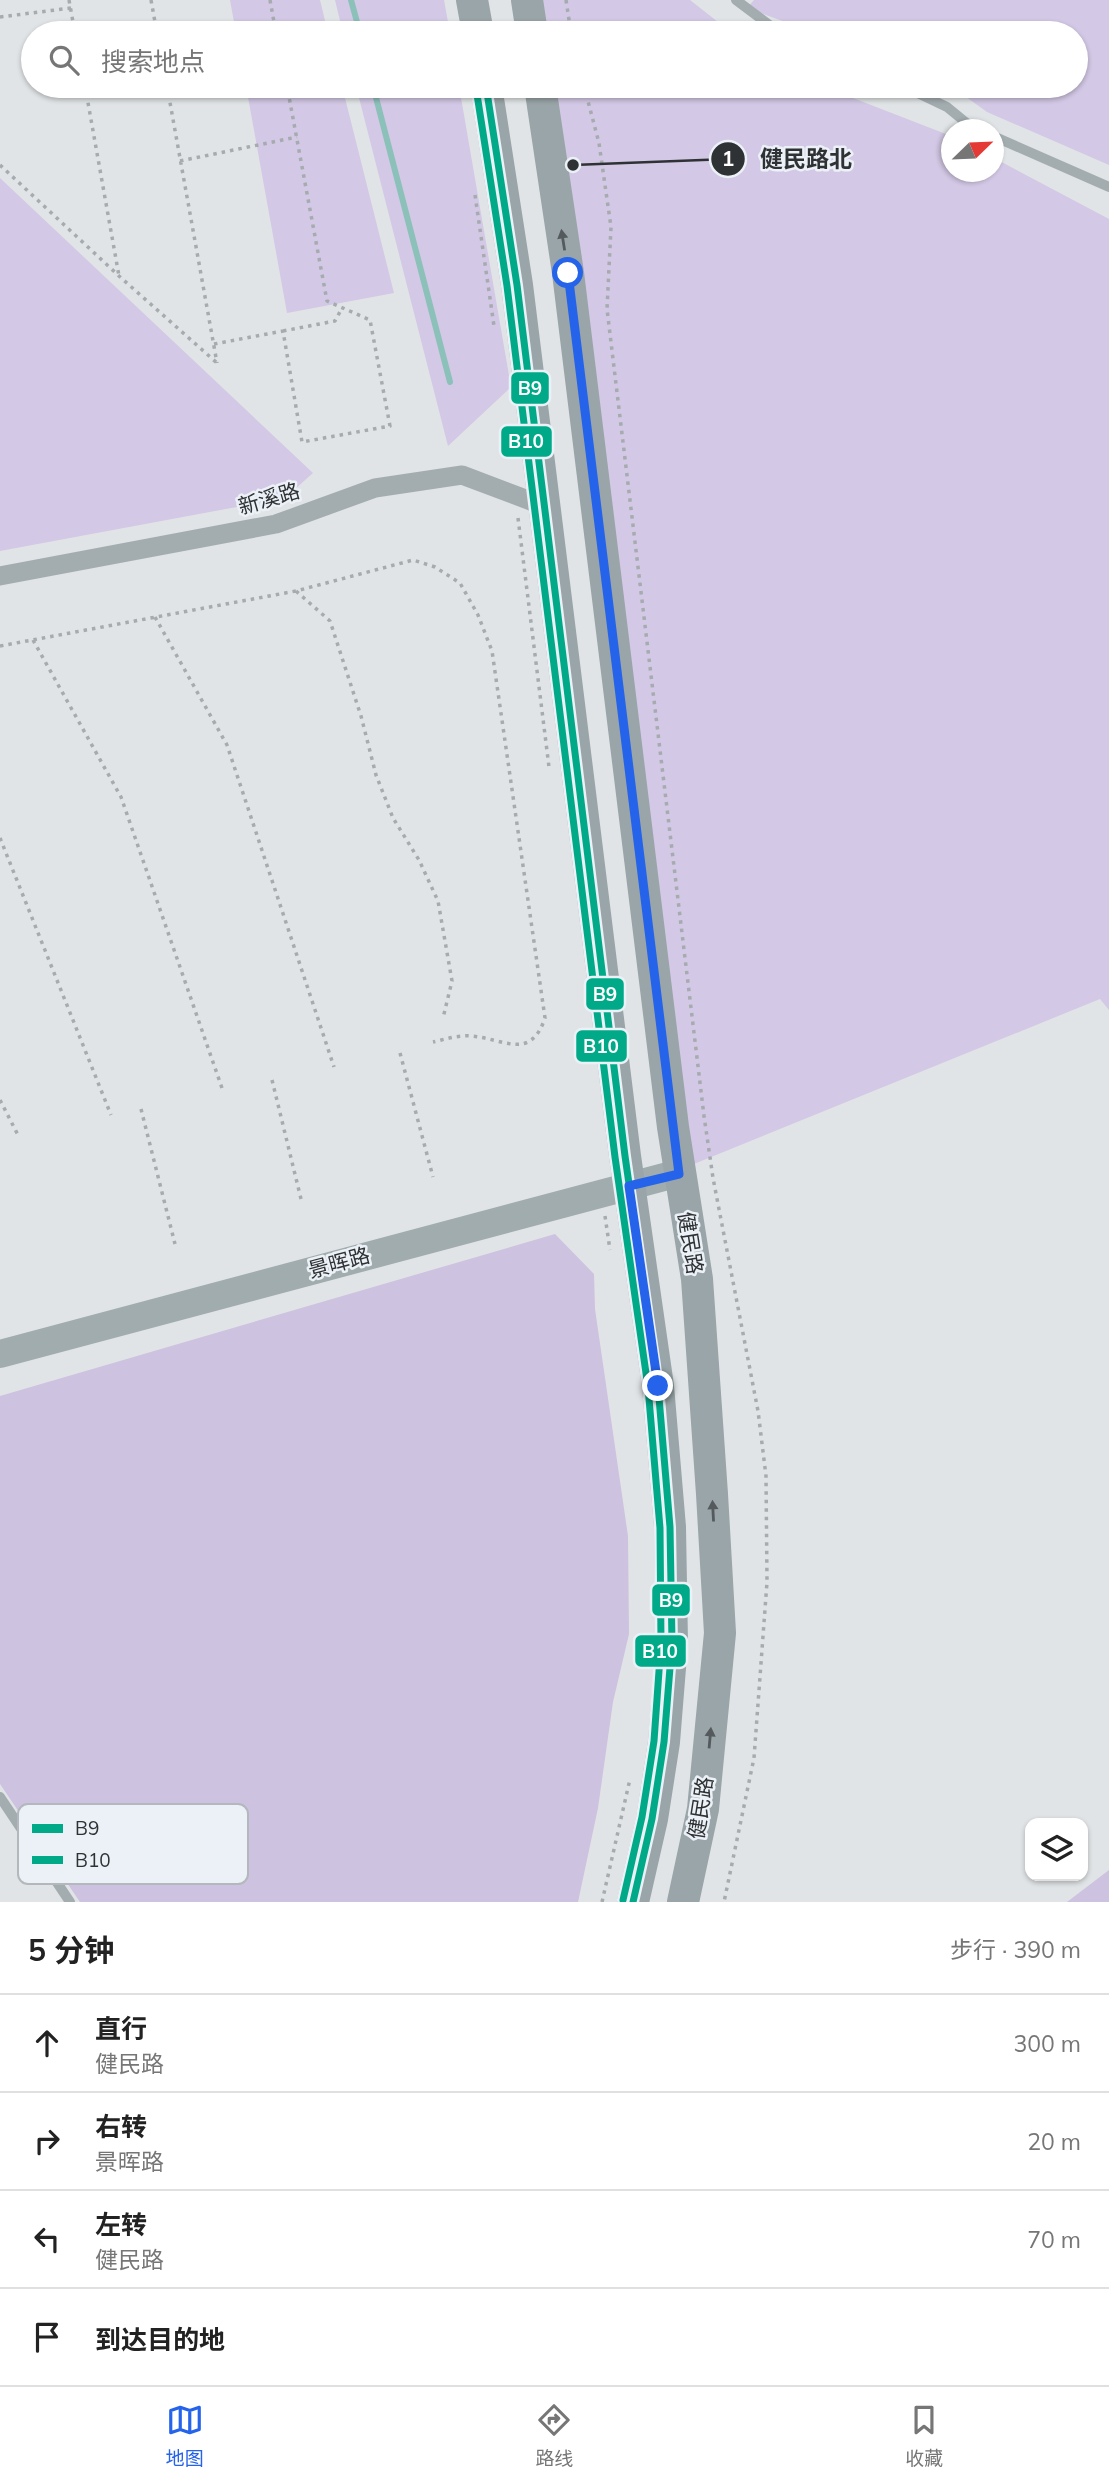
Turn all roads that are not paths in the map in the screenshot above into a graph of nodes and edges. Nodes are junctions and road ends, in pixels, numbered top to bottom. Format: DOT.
graph roads {
  1 [pos="472,0"];
  2 [pos="527,0"];
  3 [pos="736,0"];
  4 [pos="476,21"];
  5 [pos="530,21"];
  6 [pos="764,21"];
  7 [pos="488,98"];
  8 [pos="542,98"];
  9 [pos="928,98"];
  10 [pos="962,119"];
  11 [pos="1004,141"];
  12 [pos="1109,187"];
  13 [pos="544,506"];
  14 [pos="0,576"];
  15 [pos="679,1174"];
  16 [pos="615,1190"];
  17 [pos="0,1354"];
  18 [pos="0,1797"];
  19 [pos="18,1824"];
  20 [pos="58,1884"];
  21 [pos="70,1902"];
  22 [pos="633,1902"];
  23 [pos="683,1902"];
  1 -- 4 [label="main road"];
  2 -- 5 [label="main road"];
  3 -- 6 [label="lane"];
  7 -- 13 [label="main road"];
  15 -- 8 [label="main road, 健民路, one-way"];
  9 -- 10 [label="lane"];
  11 -- 12 [label="lane"];
  13 -- 14 [label="street, 新溪路"];
  13 -- 16 [label="main road"];
  15 -- 16 [label="street, 景晖路"];
  23 -- 15 [label="main road, 健民路, one-way"];
  16 -- 17 [label="street, 景晖路"];
  16 -- 22 [label="main road"];
  18 -- 19 [label="lane"];
  20 -- 21 [label="lane"];
}
